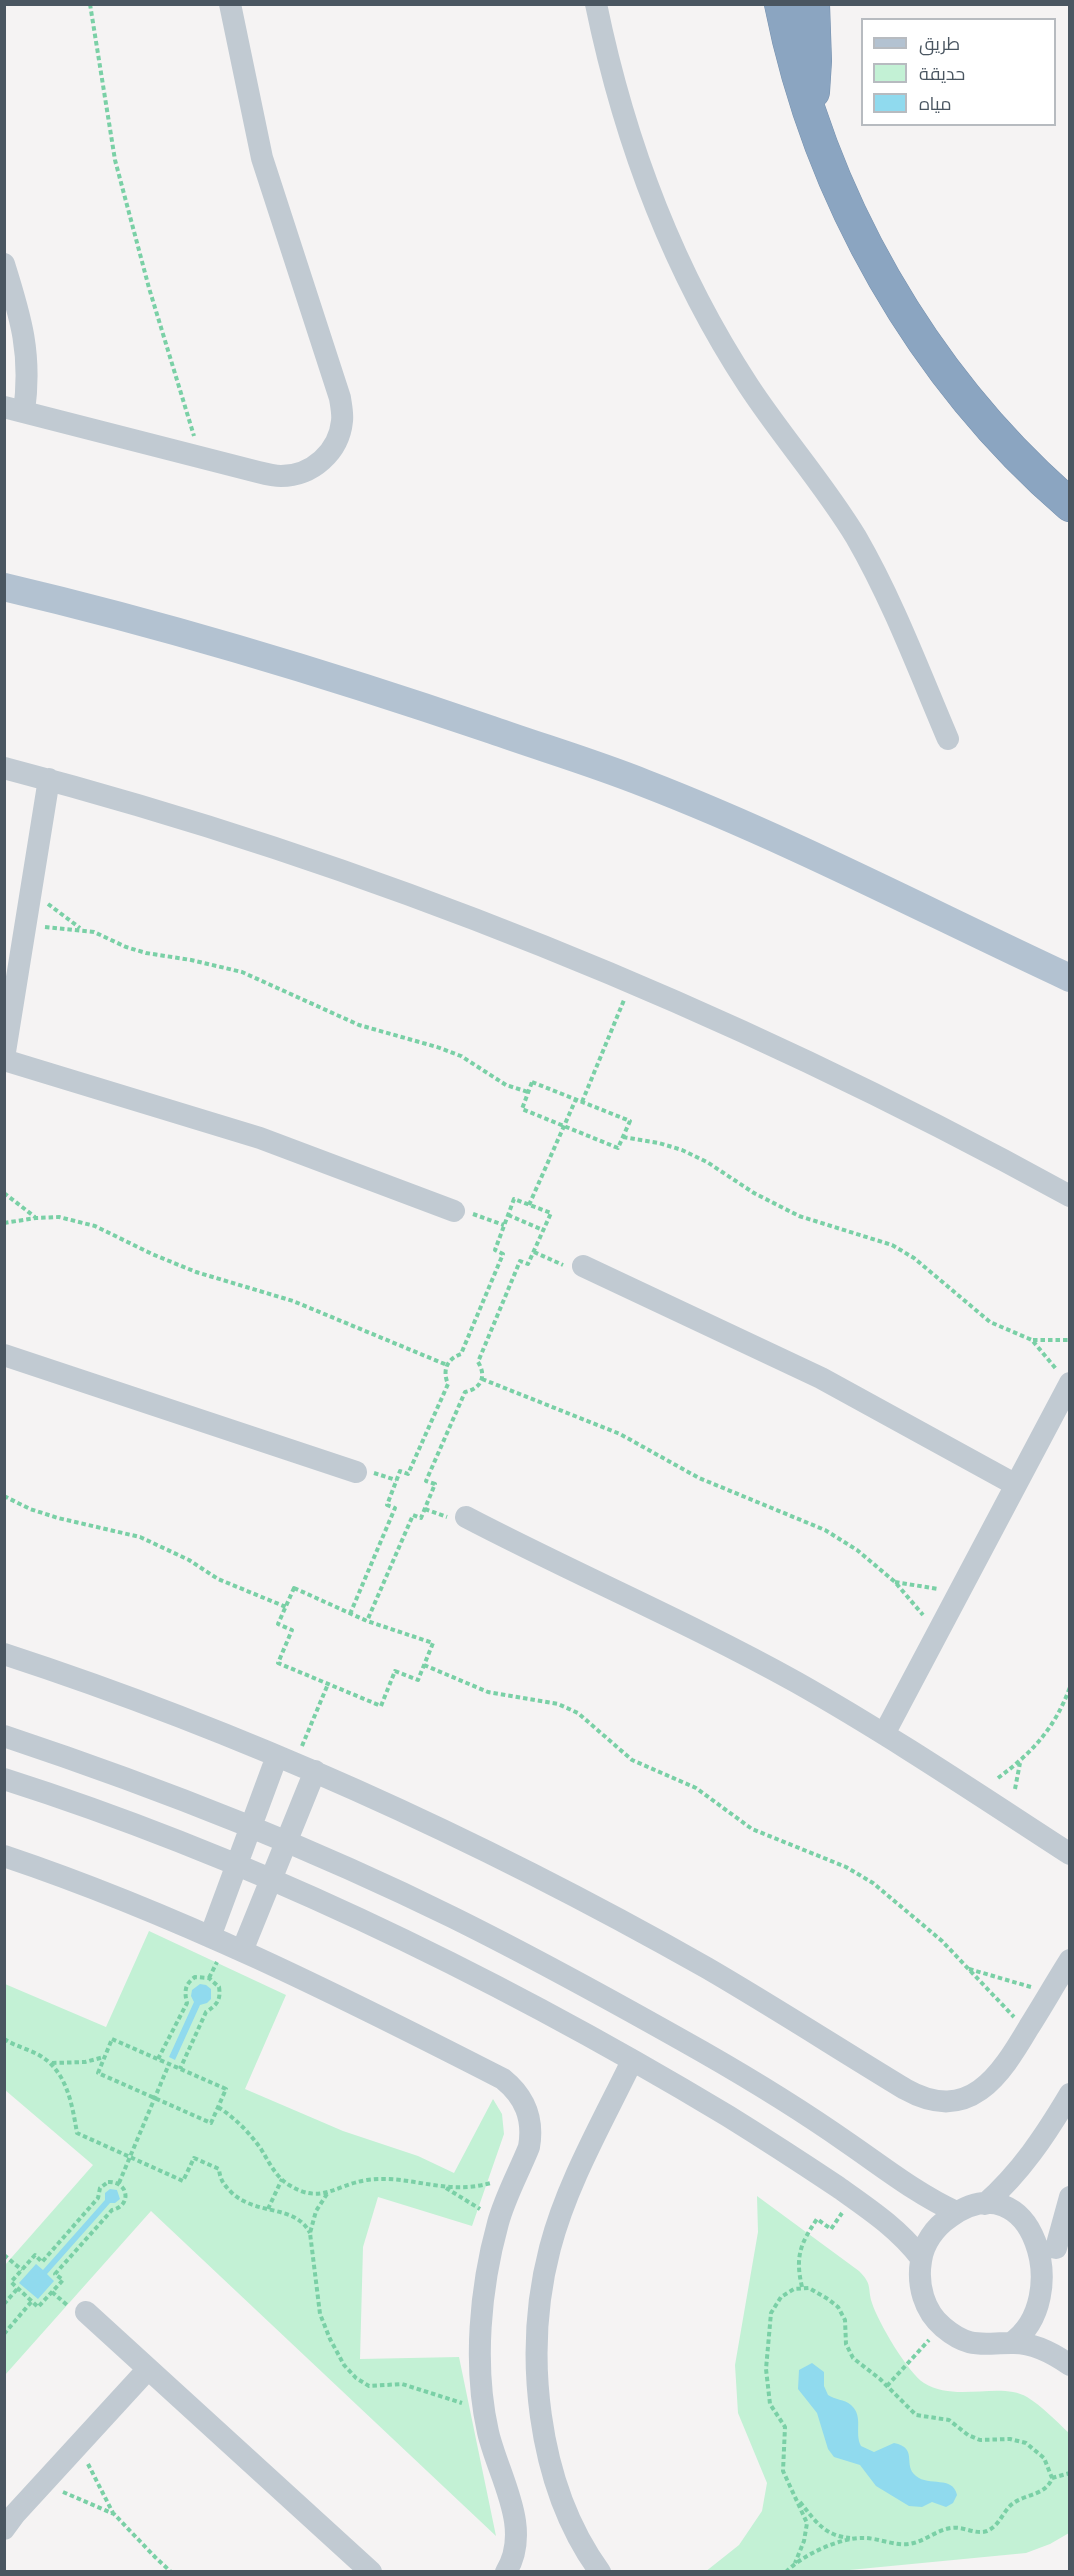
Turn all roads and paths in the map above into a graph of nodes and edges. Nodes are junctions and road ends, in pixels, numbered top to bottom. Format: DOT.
graph roads {
  1 [pos="90,4"];
  2 [pos="230,4"];
  3 [pos="596,4"];
  4 [pos="781,4"];
  5 [pos="813,4"];
  6 [pos="811,118"];
  7 [pos="4,264"];
  8 [pos="14,409"];
  9 [pos="201,457"];
  10 [pos="1070,505"];
  11 [pos="4,586"];
  12 [pos="948,739"];
  13 [pos="4,768"];
  14 [pos="49,779"];
  15 [pos="31,891"];
  16 [pos="26,927"];
  17 [pos="81,929"];
  18 [pos="1070,978"];
  19 [pos="631,982"];
  20 [pos="4,1059"];
  21 [pos="528,1092"];
  22 [pos="576,1099"];
  23 [pos="582,1102"];
  24 [pos="564,1126"];
  25 [pos="622,1137"];
  26 [pos="4,1193"];
  27 [pos="1070,1196"];
  28 [pos="529,1204"];
  29 [pos="454,1212"];
  30 [pos="508,1215"];
  31 [pos="36,1218"];
  32 [pos="4,1223"];
  33 [pos="543,1230"];
  34 [pos="583,1266"];
  35 [pos="1032,1340"];
  36 [pos="1070,1340"];
  37 [pos="4,1354"];
  38 [pos="447,1365"];
  39 [pos="482,1379"];
  40 [pos="1069,1384"];
  41 [pos="356,1472"];
  42 [pos="1016,1485"];
  43 [pos="4,1496"];
  44 [pos="466,1517"];
  45 [pos="894,1581"];
  46 [pos="959,1593"];
  47 [pos="286,1607"];
  48 [pos="350,1614"];
  49 [pos="368,1621"];
  50 [pos="938,1632"];
  51 [pos="4,1654"];
  52 [pos="424,1665"];
  53 [pos="328,1684"];
  54 [pos="1070,1687"];
  55 [pos="884,1734"];
  56 [pos="4,1736"];
  57 [pos="1021,1762"];
  58 [pos="296,1763"];
  59 [pos="998,1778"];
  60 [pos="4,1779"];
  61 [pos="1015,1789"];
  62 [pos="251,1827"];
  63 [pos="286,1842"];
  64 [pos="1070,1854"];
  65 [pos="4,1856"];
  66 [pos="237,1864"];
  67 [pos="271,1880"];
  68 [pos="210,1937"];
  69 [pos="242,1951"];
  70 [pos="1070,1960"];
  71 [pos="968,1969"];
  72 [pos="1050,1992"];
  73 [pos="1027,2031"];
  74 [pos="4,2039"];
  75 [pos="104,2057"];
  76 [pos="158,2059"];
  77 [pos="632,2061"];
  78 [pos="51,2063"];
  79 [pos="169,2064"];
  80 [pos="180,2069"];
  81 [pos="1070,2094"];
  82 [pos="154,2098"];
  83 [pos="218,2107"];
  84 [pos="130,2157"];
  85 [pos="517,2175"];
  86 [pos="282,2179"];
  87 [pos="119,2183"];
  88 [pos="445,2188"];
  89 [pos="328,2193"];
  90 [pos="852,2197"];
  91 [pos="1070,2197"];
  92 [pos="985,2204"];
  93 [pos="268,2209"];
  94 [pos="956,2212"];
  95 [pos="498,2224"];
  96 [pos="310,2233"];
  97 [pos="1056,2248"];
  98 [pos="4,2255"];
  99 [pos="921,2258"];
  100 [pos="22,2270"];
  101 [pos="802,2287"];
  102 [pos="18,2288"];
  103 [pos="32,2301"];
  104 [pos="4,2304"];
  105 [pos="86,2312"];
  106 [pos="942,2326"];
  107 [pos="4,2334"];
  108 [pos="1011,2343"];
  109 [pos="1070,2365"];
  110 [pos="148,2369"];
  111 [pos="888,2386"];
  112 [pos="484,2407"];
  113 [pos="78,2445"];
  114 [pos="1070,2473"];
  115 [pos="1052,2478"];
  116 [pos="43,2483"];
  117 [pos="796,2497"];
  118 [pos="114,2514"];
  119 [pos="4,2529"];
  120 [pos="851,2538"];
  121 [pos="795,2563"];
  122 [pos="171,2571"];
  123 [pos="371,2571"];
  124 [pos="506,2571"];
  125 [pos="600,2571"];
  126 [pos="786,2571"];
  1 -- 9 [label="path"];
  2 -- 9 [label="street"];
  3 -- 12 [label="street"];
  4 -- 6 [label="highway"];
  5 -- 6 [label="highway"];
  6 -- 10 [label="highway"];
  7 -- 8 [label="street"];
  8 -- 9 [label="street"];
  11 -- 18 [label="main road"];
  13 -- 14 [label="street"];
  14 -- 15 [label="street"];
  14 -- 19 [label="street"];
  15 -- 16 [label="street"];
  15 -- 17 [label="path"];
  16 -- 17 [label="path"];
  16 -- 20 [label="street"];
  17 -- 21 [label="path"];
  19 -- 23 [label="path"];
  19 -- 27 [label="street"];
  20 -- 29 [label="street"];
  21 -- 22 [label="path"];
  21 -- 24 [label="path"];
  22 -- 23 [label="path"];
  22 -- 24 [label="path"];
  23 -- 25 [label="path"];
  24 -- 25 [label="path"];
  24 -- 28 [label="path"];
  25 -- 35 [label="path"];
  26 -- 31 [label="path"];
  28 -- 30 [label="path"];
  28 -- 33 [label="path"];
  30 -- 33 [label="path"];
  30 -- 38 [label="path"];
  31 -- 32 [label="path"];
  31 -- 38 [label="path"];
  33 -- 39 [label="path"];
  34 -- 42 [label="street"];
  35 -- 36 [label="path"];
  35 -- 40 [label="path"];
  37 -- 41 [label="street"];
  38 -- 48 [label="path"];
  39 -- 45 [label="path"];
  39 -- 49 [label="path"];
  40 -- 42 [label="street"];
  42 -- 46 [label="street"];
  43 -- 47 [label="path"];
  44 -- 55 [label="street"];
  45 -- 46 [label="path"];
  45 -- 50 [label="path"];
  46 -- 50 [label="street"];
  47 -- 48 [label="path"];
  47 -- 53 [label="path"];
  48 -- 49 [label="path"];
  49 -- 52 [label="path"];
  50 -- 55 [label="street"];
  51 -- 58 [label="street"];
  52 -- 53 [label="path"];
  52 -- 71 [label="path"];
  53 -- 58 [label="path"];
  54 -- 57 [label="path"];
  55 -- 64 [label="street"];
  56 -- 62 [label="street"];
  57 -- 59 [label="path"];
  57 -- 61 [label="path"];
  58 -- 62 [label="street"];
  58 -- 63 [label="street"];
  58 -- 73 [label="street"];
  60 -- 66 [label="street"];
  62 -- 63 [label="street"];
  62 -- 66 [label="street"];
  63 -- 67 [label="street"];
  63 -- 94 [label="street"];
  65 -- 68 [label="street"];
  66 -- 67 [label="street"];
  66 -- 68 [label="street"];
  67 -- 69 [label="street"];
  67 -- 77 [label="street"];
  68 -- 69 [label="street"];
  69 -- 85 [label="street"];
  70 -- 72 [label="street"];
  71 -- 72 [label="path"];
  71 -- 73 [label="path"];
  72 -- 73 [label="street"];
  74 -- 78 [label="path"];
  75 -- 76 [label="path"];
  75 -- 78 [label="path"];
  75 -- 82 [label="path"];
  76 -- 79 [label="path"];
  76 -- 80 [label="path"];
  77 -- 90 [label="street"];
  77 -- 125 [label="street"];
  78 -- 84 [label="path"];
  79 -- 80 [label="path"];
  79 -- 82 [label="path"];
  80 -- 83 [label="path"];
  81 -- 92 [label="street"];
  82 -- 83 [label="path"];
  82 -- 84 [label="path"];
  83 -- 86 [label="path"];
  84 -- 87 [label="path"];
  84 -- 93 [label="path"];
  85 -- 88 [label="path"];
  85 -- 95 [label="street"];
  86 -- 89 [label="path"];
  86 -- 93 [label="path"];
  87 -- 100 [label="path"];
  87 -- 103 [label="path"];
  88 -- 89 [label="path"];
  88 -- 95 [label="path"];
  89 -- 96 [label="path"];
  90 -- 99 [label="street"];
  90 -- 101 [label="path"];
  91 -- 97 [label="street"];
  92 -- 94 [label="street"];
  92 -- 97 [label="street"];
  93 -- 96 [label="path"];
  94 -- 99 [label="street"];
  95 -- 112 [label="street"];
  96 -- 112 [label="path"];
  97 -- 108 [label="street"];
  98 -- 100 [label="path"];
  99 -- 106 [label="street"];
  100 -- 102 [label="path"];
  101 -- 111 [label="path"];
  101 -- 117 [label="path"];
  102 -- 103 [label="path"];
  102 -- 104 [label="path"];
  103 -- 107 [label="path"];
  105 -- 110 [label="street"];
  106 -- 108 [label="street"];
  106 -- 111 [label="path"];
  108 -- 109 [label="street"];
  110 -- 113 [label="street"];
  110 -- 123 [label="street"];
  111 -- 115 [label="path"];
  112 -- 124 [label="street"];
  113 -- 116 [label="street"];
  113 -- 118 [label="path"];
  114 -- 115 [label="path"];
  115 -- 120 [label="path"];
  116 -- 118 [label="path"];
  116 -- 119 [label="street"];
  117 -- 120 [label="path"];
  117 -- 121 [label="path"];
  118 -- 122 [label="path"];
  120 -- 121 [label="path"];
  121 -- 126 [label="path"];
}
